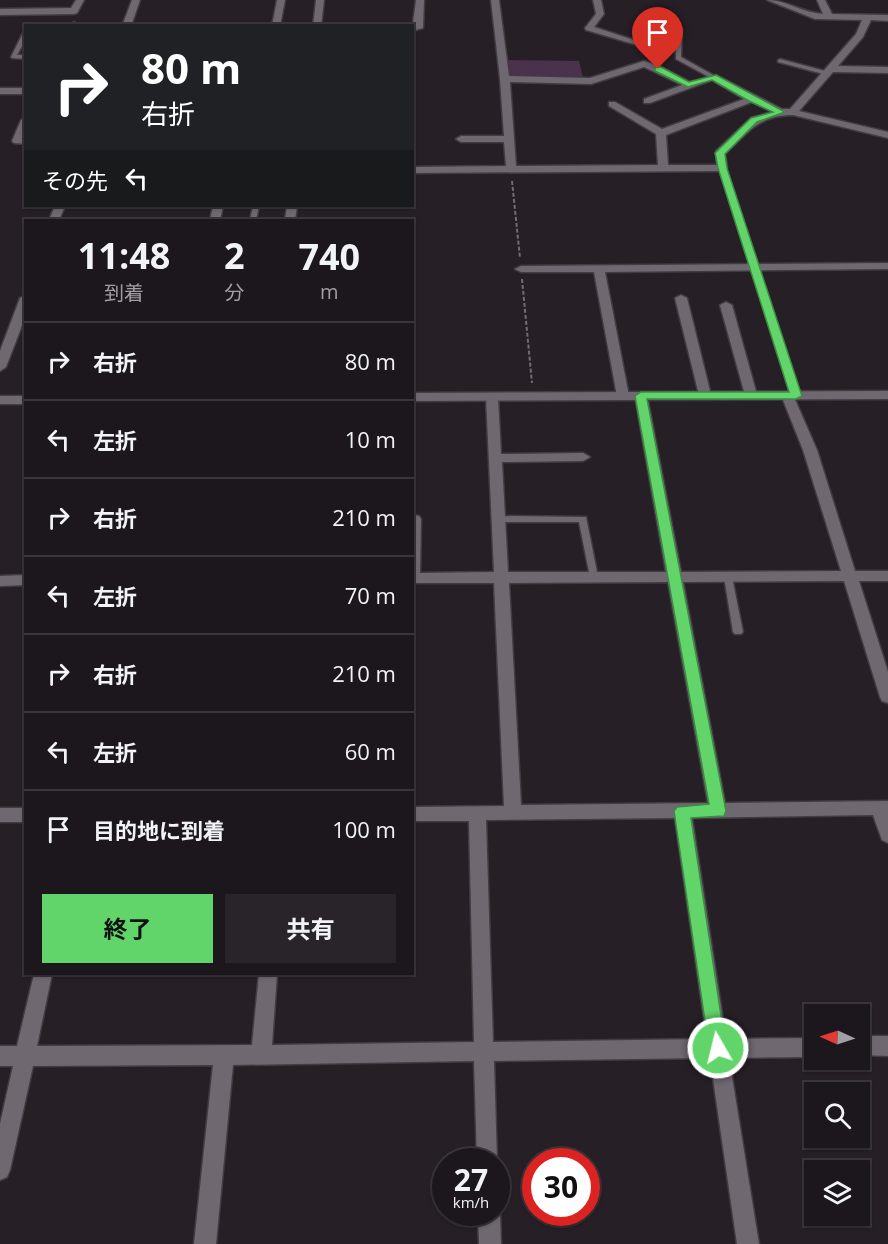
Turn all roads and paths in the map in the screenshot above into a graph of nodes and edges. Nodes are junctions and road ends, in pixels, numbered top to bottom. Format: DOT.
graph roads {
  1 [pos="80,0"];
  2 [pos="136,0"];
  3 [pos="281,0"];
  4 [pos="320,0"];
  5 [pos="420,0"];
  6 [pos="495,0"];
  7 [pos="597,0"];
  8 [pos="771,0"];
  9 [pos="821,0"];
  10 [pos="0,12"];
  11 [pos="829,17"];
  12 [pos="868,17"];
  13 [pos="888,18"];
  14 [pos="127,24"];
  15 [pos="276,24"];
  16 [pos="317,24"];
  17 [pos="414,28"];
  18 [pos="679,29"];
  19 [pos="24,37"];
  20 [pos="634,43"];
  21 [pos="24,57"];
  22 [pos="780,61"];
  23 [pos="888,70"];
  24 [pos="829,71"];
  25 [pos="713,77"];
  26 [pos="505,79"];
  27 [pos="688,85"];
  28 [pos="0,91"];
  29 [pos="24,91"];
  30 [pos="752,99"];
  31 [pos="647,101"];
  32 [pos="612,104"];
  33 [pos="781,112"];
  34 [pos="793,112"];
  35 [pos="24,124"];
  36 [pos="661,133"];
  37 [pos="888,135"];
  38 [pos="461,139"];
  39 [pos="509,139"];
  40 [pos="24,141"];
  41 [pos="663,168"];
  42 [pos="722,168"];
  43 [pos="414,170"];
  44 [pos="511,170"];
  45 [pos="888,266"];
  46 [pos="599,267"];
  47 [pos="755,267"];
  48 [pos="521,269"];
  49 [pos="681,298"];
  50 [pos="24,303"];
  51 [pos="726,305"];
  52 [pos="0,368"];
  53 [pos="705,395"];
  54 [pos="792,395"];
  55 [pos="888,395"];
  56 [pos="623,396"];
  57 [pos="641,396"];
  58 [pos="751,396"];
  59 [pos="414,397"];
  60 [pos="492,397"];
  61 [pos="533,397"];
  62 [pos="0,400"];
  63 [pos="24,400"];
  64 [pos="583,457"];
  65 [pos="495,458"];
  66 [pos="497,519"];
  67 [pos="849,576"];
  68 [pos="888,576"];
  69 [pos="674,577"];
  70 [pos="728,577"];
  71 [pos="414,578"];
  72 [pos="500,578"];
  73 [pos="594,578"];
  74 [pos="0,580"];
  75 [pos="24,580"];
  76 [pos="738,632"];
  77 [pos="888,697"];
  78 [pos="884,808"];
  79 [pos="682,811"];
  80 [pos="718,811"];
  81 [pos="414,813"];
  82 [pos="477,813"];
  83 [pos="513,813"];
  84 [pos="0,815"];
  85 [pos="24,815"];
  86 [pos="888,835"];
  87 [pos="43,975"];
  88 [pos="268,975"];
  89 [pos="870,1046"];
  90 [pos="888,1046"];
  91 [pos="804,1047"];
  92 [pos="718,1048"];
  93 [pos="484,1051"];
  94 [pos="224,1055"];
  95 [pos="261,1055"];
  96 [pos="0,1056"];
  97 [pos="25,1056"];
  98 [pos="487,1148"];
  99 [pos="0,1170"];
  100 [pos="489,1226"];
  101 [pos="205,1244"];
  102 [pos="490,1244"];
  103 [pos="748,1244"];
  1 -- 10 [label="street"];
  2 -- 14 [label="street"];
  3 -- 15 [label="street"];
  4 -- 16 [label="street"];
  5 -- 17 [label="street"];
  6 -- 26 [label="street"];
  7 -- 20 [label="street"];
  8 -- 11 [label="street"];
  9 -- 11 [label="street"];
  11 -- 12 [label="street"];
  12 -- 13 [label="street"];
  12 -- 24 [label="street"];
  18 -- 25 [label="lane"];
  19 -- 21 [label="lane"];
  22 -- 24 [label="lane"];
  23 -- 24 [label="street"];
  24 -- 34 [label="street"];
  25 -- 27 [label="street"];
  25 -- 30 [label="street"];
  26 -- 27 [label="street"];
  26 -- 39 [label="street"];
  27 -- 31 [label="street"];
  28 -- 29 [label="street"];
  30 -- 33 [label="street"];
  30 -- 36 [label="street"];
  32 -- 36 [label="street"];
  33 -- 34 [label="street"];
  33 -- 42 [label="street"];
  34 -- 37 [label="street"];
  35 -- 40 [label="street"];
  36 -- 41 [label="street"];
  38 -- 39 [label="street"];
  39 -- 44 [label="street"];
  41 -- 42 [label="street"];
  41 -- 44 [label="street"];
  42 -- 47 [label="lane"];
  43 -- 44 [label="street"];
  44 -- 48 [label="path"];
  45 -- 47 [label="street"];
  46 -- 47 [label="street"];
  46 -- 48 [label="street"];
  46 -- 56 [label="street"];
  47 -- 54 [label="lane"];
  48 -- 61 [label="path"];
  49 -- 53 [label="street"];
  50 -- 52 [label="street"];
  51 -- 58 [label="street"];
  53 -- 57 [label="street"];
  53 -- 58 [label="street"];
  54 -- 55 [label="street"];
  54 -- 58 [label="street"];
  54 -- 67 [label="street"];
  56 -- 57 [label="street"];
  56 -- 61 [label="street"];
  57 -- 69 [label="street"];
  59 -- 60 [label="street"];
  60 -- 61 [label="street"];
  60 -- 65 [label="street"];
  62 -- 63 [label="street"];
  64 -- 65 [label="street"];
  65 -- 66 [label="street"];
  66 -- 72 [label="street"];
  66 -- 73 [label="lane"];
  67 -- 68 [label="street"];
  67 -- 70 [label="street"];
  67 -- 77 [label="street"];
  69 -- 70 [label="street"];
  69 -- 73 [label="street"];
  69 -- 80 [label="street"];
  70 -- 76 [label="lane"];
  71 -- 72 [label="street"];
  72 -- 73 [label="street"];
  72 -- 83 [label="street"];
  74 -- 75 [label="street"];
  78 -- 80 [label="street"];
  78 -- 86 [label="street"];
  79 -- 80 [label="street"];
  79 -- 83 [label="street"];
  79 -- 92 [label="street"];
  81 -- 82 [label="street"];
  82 -- 83 [label="street"];
  82 -- 93 [label="street"];
  84 -- 85 [label="street"];
  87 -- 97 [label="street"];
  88 -- 95 [label="street"];
  89 -- 90 [label="street"];
  91 -- 92 [label="street"];
  92 -- 93 [label="street"];
  92 -- 103 [label="street"];
  93 -- 95 [label="street"];
  93 -- 98 [label="street"];
  94 -- 95 [label="street"];
  94 -- 97 [label="street"];
  94 -- 101 [label="street"];
  96 -- 97 [label="street"];
  97 -- 99 [label="street"];
  100 -- 102 [label="street"];
}
